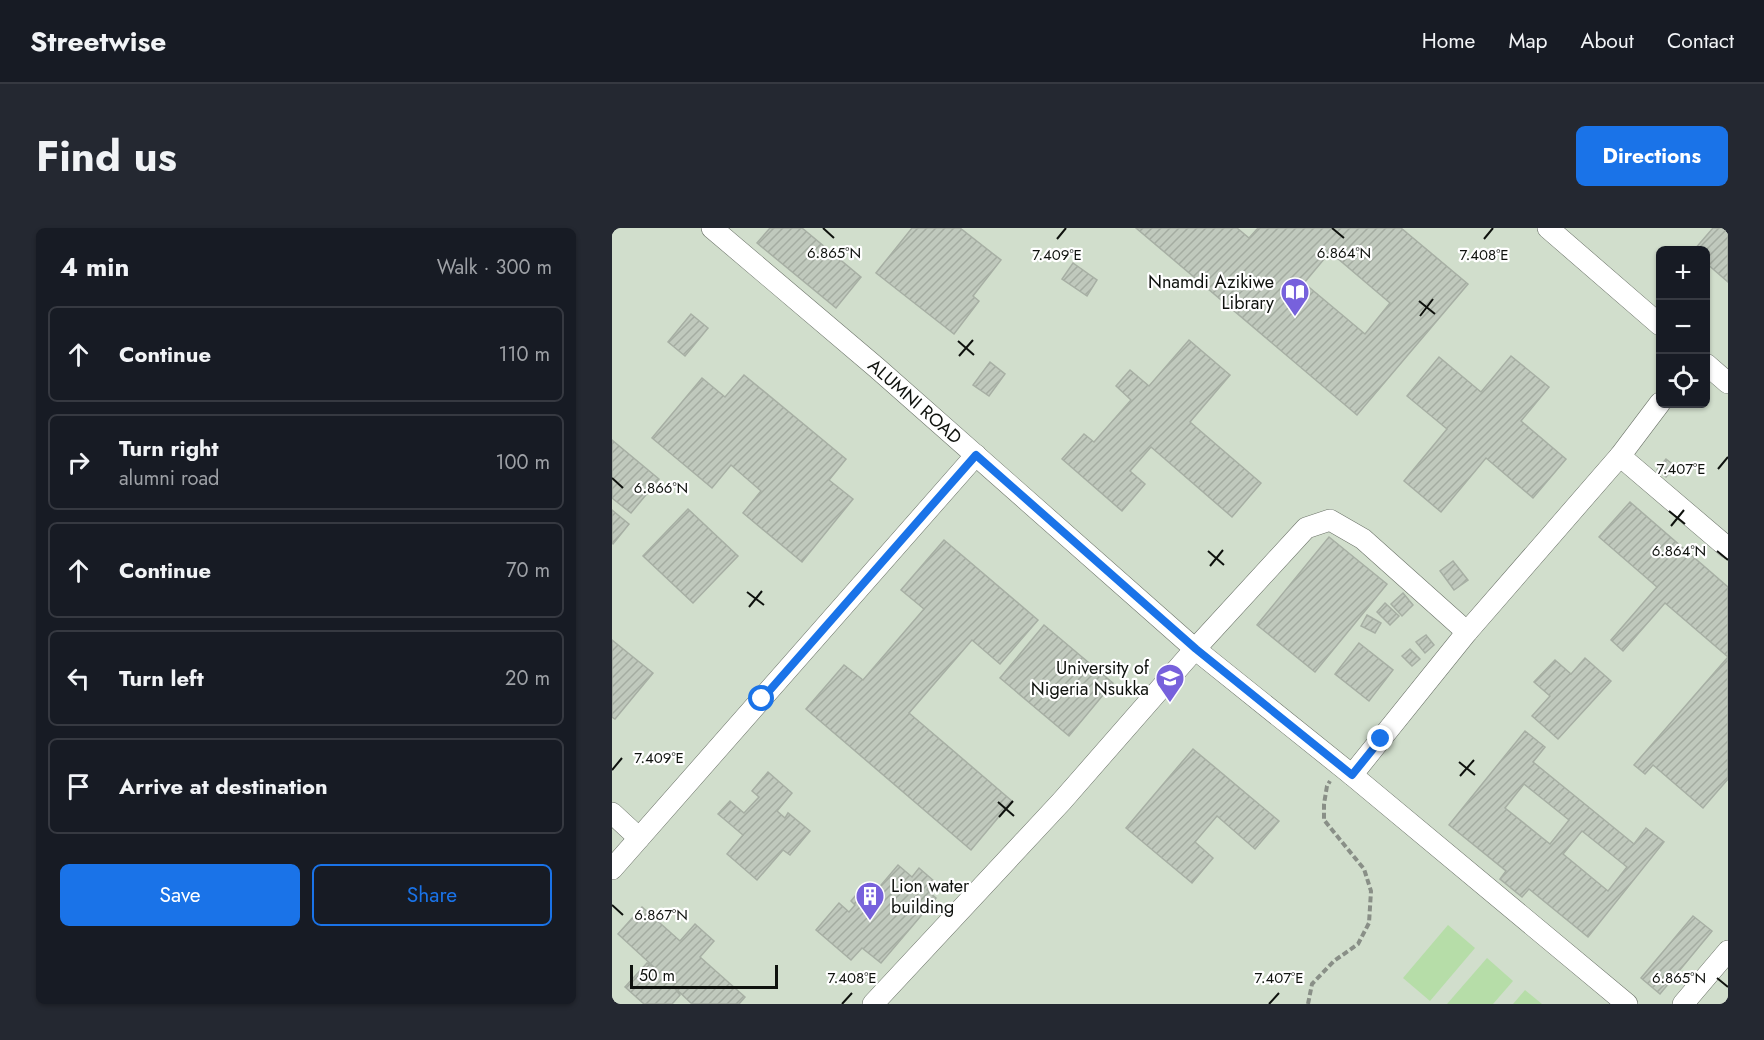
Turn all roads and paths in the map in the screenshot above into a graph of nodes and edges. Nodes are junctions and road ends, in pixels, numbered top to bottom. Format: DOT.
graph roads {
  1 [pos="712,228"];
  2 [pos="1548,228"];
  3 [pos="1656,322"];
  4 [pos="1710,367"];
  5 [pos="1728,383"];
  6 [pos="1656,408"];
  7 [pos="976,455"];
  8 [pos="1620,456"];
  9 [pos="1728,548"];
  10 [pos="1467,632"];
  11 [pos="1196,649"];
  12 [pos="1347,771"];
  13 [pos="612,813"];
  14 [pos="639,838"];
  15 [pos="612,869"];
  16 [pos="1728,951"];
  17 [pos="873,1004"];
  18 [pos="1308,1004"];
  19 [pos="1627,1004"];
  20 [pos="1683,1004"];
  1 -- 7 [label="street, ALUMNI ROAD"];
  2 -- 3 [label="street"];
  4 -- 5 [label="street"];
  6 -- 8 [label="street"];
  7 -- 11 [label="street, ALUMNI ROAD"];
  7 -- 14 [label="street"];
  8 -- 9 [label="street"];
  8 -- 10 [label="street"];
  10 -- 11 [label="street"];
  10 -- 12 [label="street"];
  11 -- 12 [label="street, ALUMNI ROAD"];
  11 -- 17 [label="street"];
  12 -- 18 [label="path"];
  12 -- 19 [label="street, ALUMNI ROAD"];
  13 -- 14 [label="street"];
  14 -- 15 [label="street"];
  16 -- 20 [label="street"];
}
